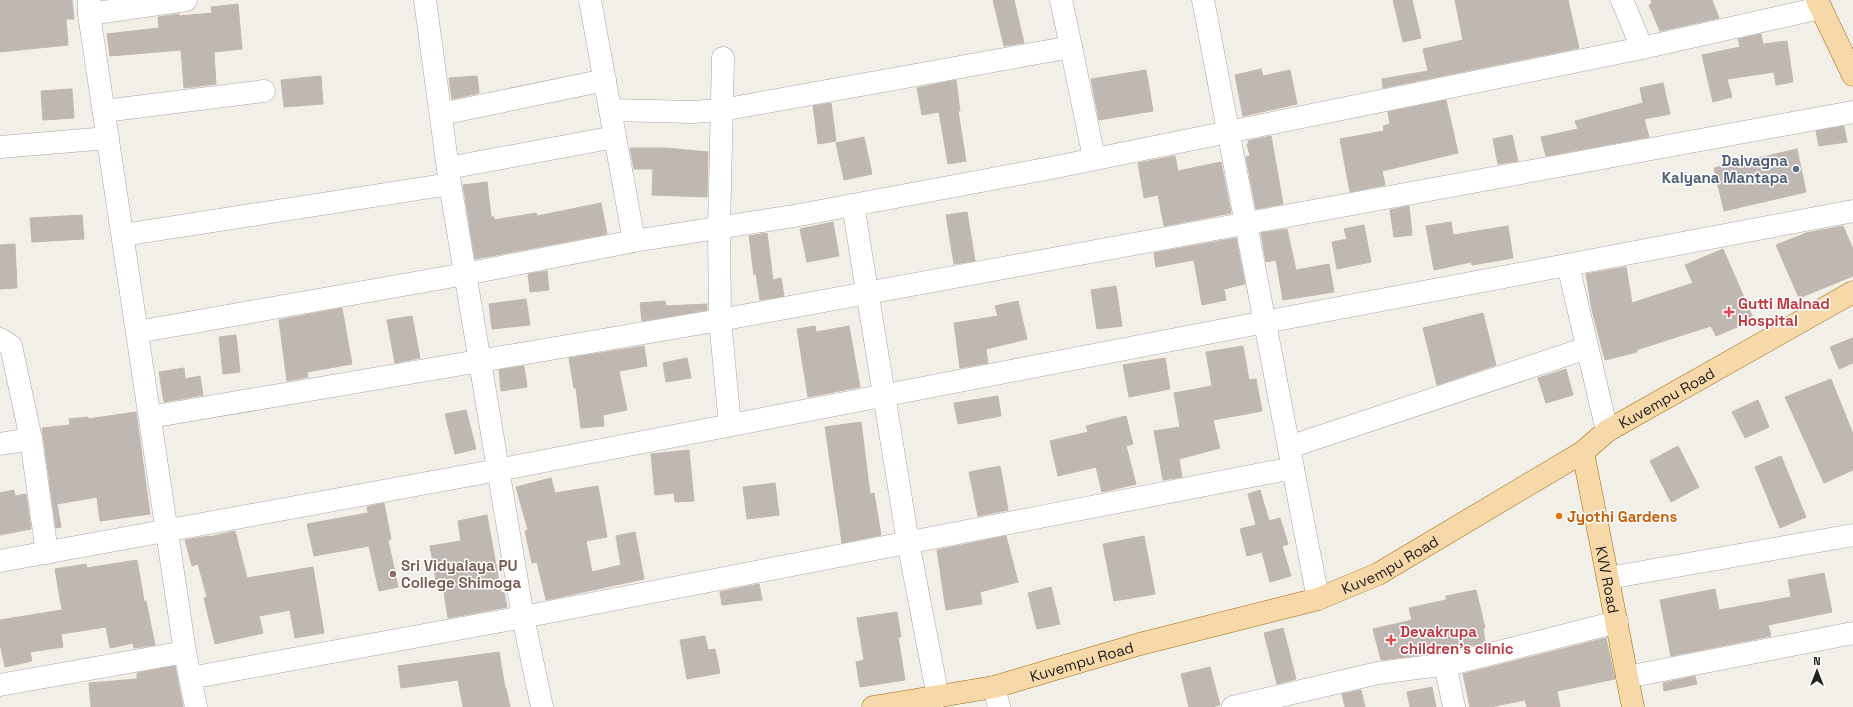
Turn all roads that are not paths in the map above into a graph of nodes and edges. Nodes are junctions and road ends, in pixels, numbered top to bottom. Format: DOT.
graph roads {
  1 [pos="186,0"];
  2 [pos="425,0"];
  3 [pos="590,0"];
  4 [pos="1061,0"];
  5 [pos="1203,0"];
  6 [pos="1622,0"];
  7 [pos="1818,4"];
  8 [pos="89,7"];
  9 [pos="1072,47"];
  10 [pos="1642,48"];
  11 [pos="723,58"];
  12 [pos="1853,75"];
  13 [pos="605,80"];
  14 [pos="264,91"];
  15 [pos="610,110"];
  16 [pos="722,110"];
  17 [pos="104,111"];
  18 [pos="1853,112"];
  19 [pos="441,114"];
  20 [pos="1228,133"];
  21 [pos="615,136"];
  22 [pos="108,138"];
  23 [pos="0,147"];
  24 [pos="1094,158"];
  25 [pos="449,176"];
  26 [pos="853,205"];
  27 [pos="1853,211"];
  28 [pos="1246,222"];
  29 [pos="719,228"];
  30 [pos="123,235"];
  31 [pos="634,241"];
  32 [pos="1568,264"];
  33 [pos="465,274"];
  34 [pos="1853,292"];
  35 [pos="868,293"];
  36 [pos="720,320"];
  37 [pos="1265,322"];
  38 [pos="137,332"];
  39 [pos="0,339"];
  40 [pos="1587,348"];
  41 [pos="480,362"];
  42 [pos="884,395"];
  43 [pos="150,417"];
  44 [pos="730,425"];
  45 [pos="1607,431"];
  46 [pos="31,439"];
  47 [pos="0,444"];
  48 [pos="1583,452"];
  49 [pos="1291,458"];
  50 [pos="498,470"];
  51 [pos="167,531"];
  52 [pos="1853,535"];
  53 [pos="908,542"];
  54 [pos="47,553"];
  55 [pos="0,561"];
  56 [pos="1608,578"];
  57 [pos="1318,599"];
  58 [pos="523,617"];
  59 [pos="1617,622"];
  60 [pos="1853,633"];
  61 [pos="186,652"];
  62 [pos="1445,664"];
  63 [pos="1627,677"];
  64 [pos="190,678"];
  65 [pos="0,685"];
  66 [pos="938,697"];
  67 [pos="996,697"];
  68 [pos="196,707"];
  69 [pos="542,707"];
  70 [pos="873,707"];
  71 [pos="1233,707"];
  72 [pos="1454,707"];
  73 [pos="1633,707"];
  1 -- 8 [label="street"];
  2 -- 19 [label="street"];
  3 -- 13 [label="street"];
  4 -- 9 [label="street"];
  5 -- 20 [label="street"];
  6 -- 10 [label="street"];
  7 -- 10 [label="street"];
  7 -- 12 [label="main road"];
  8 -- 17 [label="street"];
  9 -- 16 [label="street"];
  9 -- 24 [label="street"];
  10 -- 20 [label="street"];
  11 -- 16 [label="street"];
  13 -- 15 [label="street"];
  13 -- 19 [label="street"];
  14 -- 17 [label="street"];
  15 -- 16 [label="street"];
  15 -- 21 [label="street"];
  16 -- 29 [label="street"];
  17 -- 22 [label="street"];
  18 -- 28 [label="street"];
  19 -- 25 [label="street"];
  20 -- 24 [label="street"];
  20 -- 28 [label="street"];
  21 -- 25 [label="street"];
  21 -- 31 [label="street"];
  22 -- 23 [label="street"];
  22 -- 30 [label="street"];
  24 -- 26 [label="street"];
  25 -- 30 [label="street"];
  25 -- 33 [label="street"];
  26 -- 29 [label="street"];
  26 -- 35 [label="street"];
  27 -- 32 [label="street"];
  28 -- 35 [label="street"];
  28 -- 37 [label="street"];
  29 -- 31 [label="street"];
  29 -- 36 [label="street"];
  30 -- 38 [label="street"];
  31 -- 33 [label="street"];
  32 -- 37 [label="street"];
  32 -- 40 [label="street"];
  33 -- 38 [label="street"];
  33 -- 41 [label="street"];
  34 -- 45 [label="main road, Kuvempu Road"];
  35 -- 36 [label="street"];
  35 -- 42 [label="street"];
  36 -- 41 [label="street"];
  36 -- 44 [label="street"];
  37 -- 42 [label="street"];
  37 -- 49 [label="street"];
  38 -- 43 [label="street"];
  39 -- 46 [label="street"];
  40 -- 45 [label="street"];
  40 -- 49 [label="street"];
  41 -- 43 [label="street"];
  41 -- 50 [label="street"];
  42 -- 44 [label="street"];
  42 -- 53 [label="street"];
  43 -- 51 [label="street"];
  44 -- 50 [label="street"];
  45 -- 48 [label="main road, Kuvempu Road"];
  46 -- 47 [label="street"];
  46 -- 54 [label="street"];
  48 -- 56 [label="main road, KVV Road"];
  48 -- 57 [label="main road, Kuvempu Road"];
  49 -- 53 [label="street"];
  49 -- 57 [label="street"];
  50 -- 51 [label="street"];
  50 -- 58 [label="street"];
  51 -- 54 [label="street"];
  51 -- 61 [label="street"];
  52 -- 56 [label="street"];
  53 -- 58 [label="street"];
  53 -- 66 [label="street"];
  54 -- 55 [label="street"];
  56 -- 59 [label="main road, KVV Road"];
  57 -- 67 [label="main road, Kuvempu Road"];
  58 -- 64 [label="street"];
  58 -- 69 [label="street"];
  59 -- 62 [label="street"];
  59 -- 63 [label="main road, KVV Road"];
  60 -- 63 [label="street"];
  61 -- 64 [label="street"];
  61 -- 65 [label="street"];
  62 -- 71 [label="street"];
  62 -- 72 [label="street"];
  63 -- 73 [label="main road, KVV Road"];
  64 -- 68 [label="street"];
  66 -- 67 [label="main road, Kuvempu Road"];
  66 -- 70 [label="main road, Kuvempu Road"];
}
